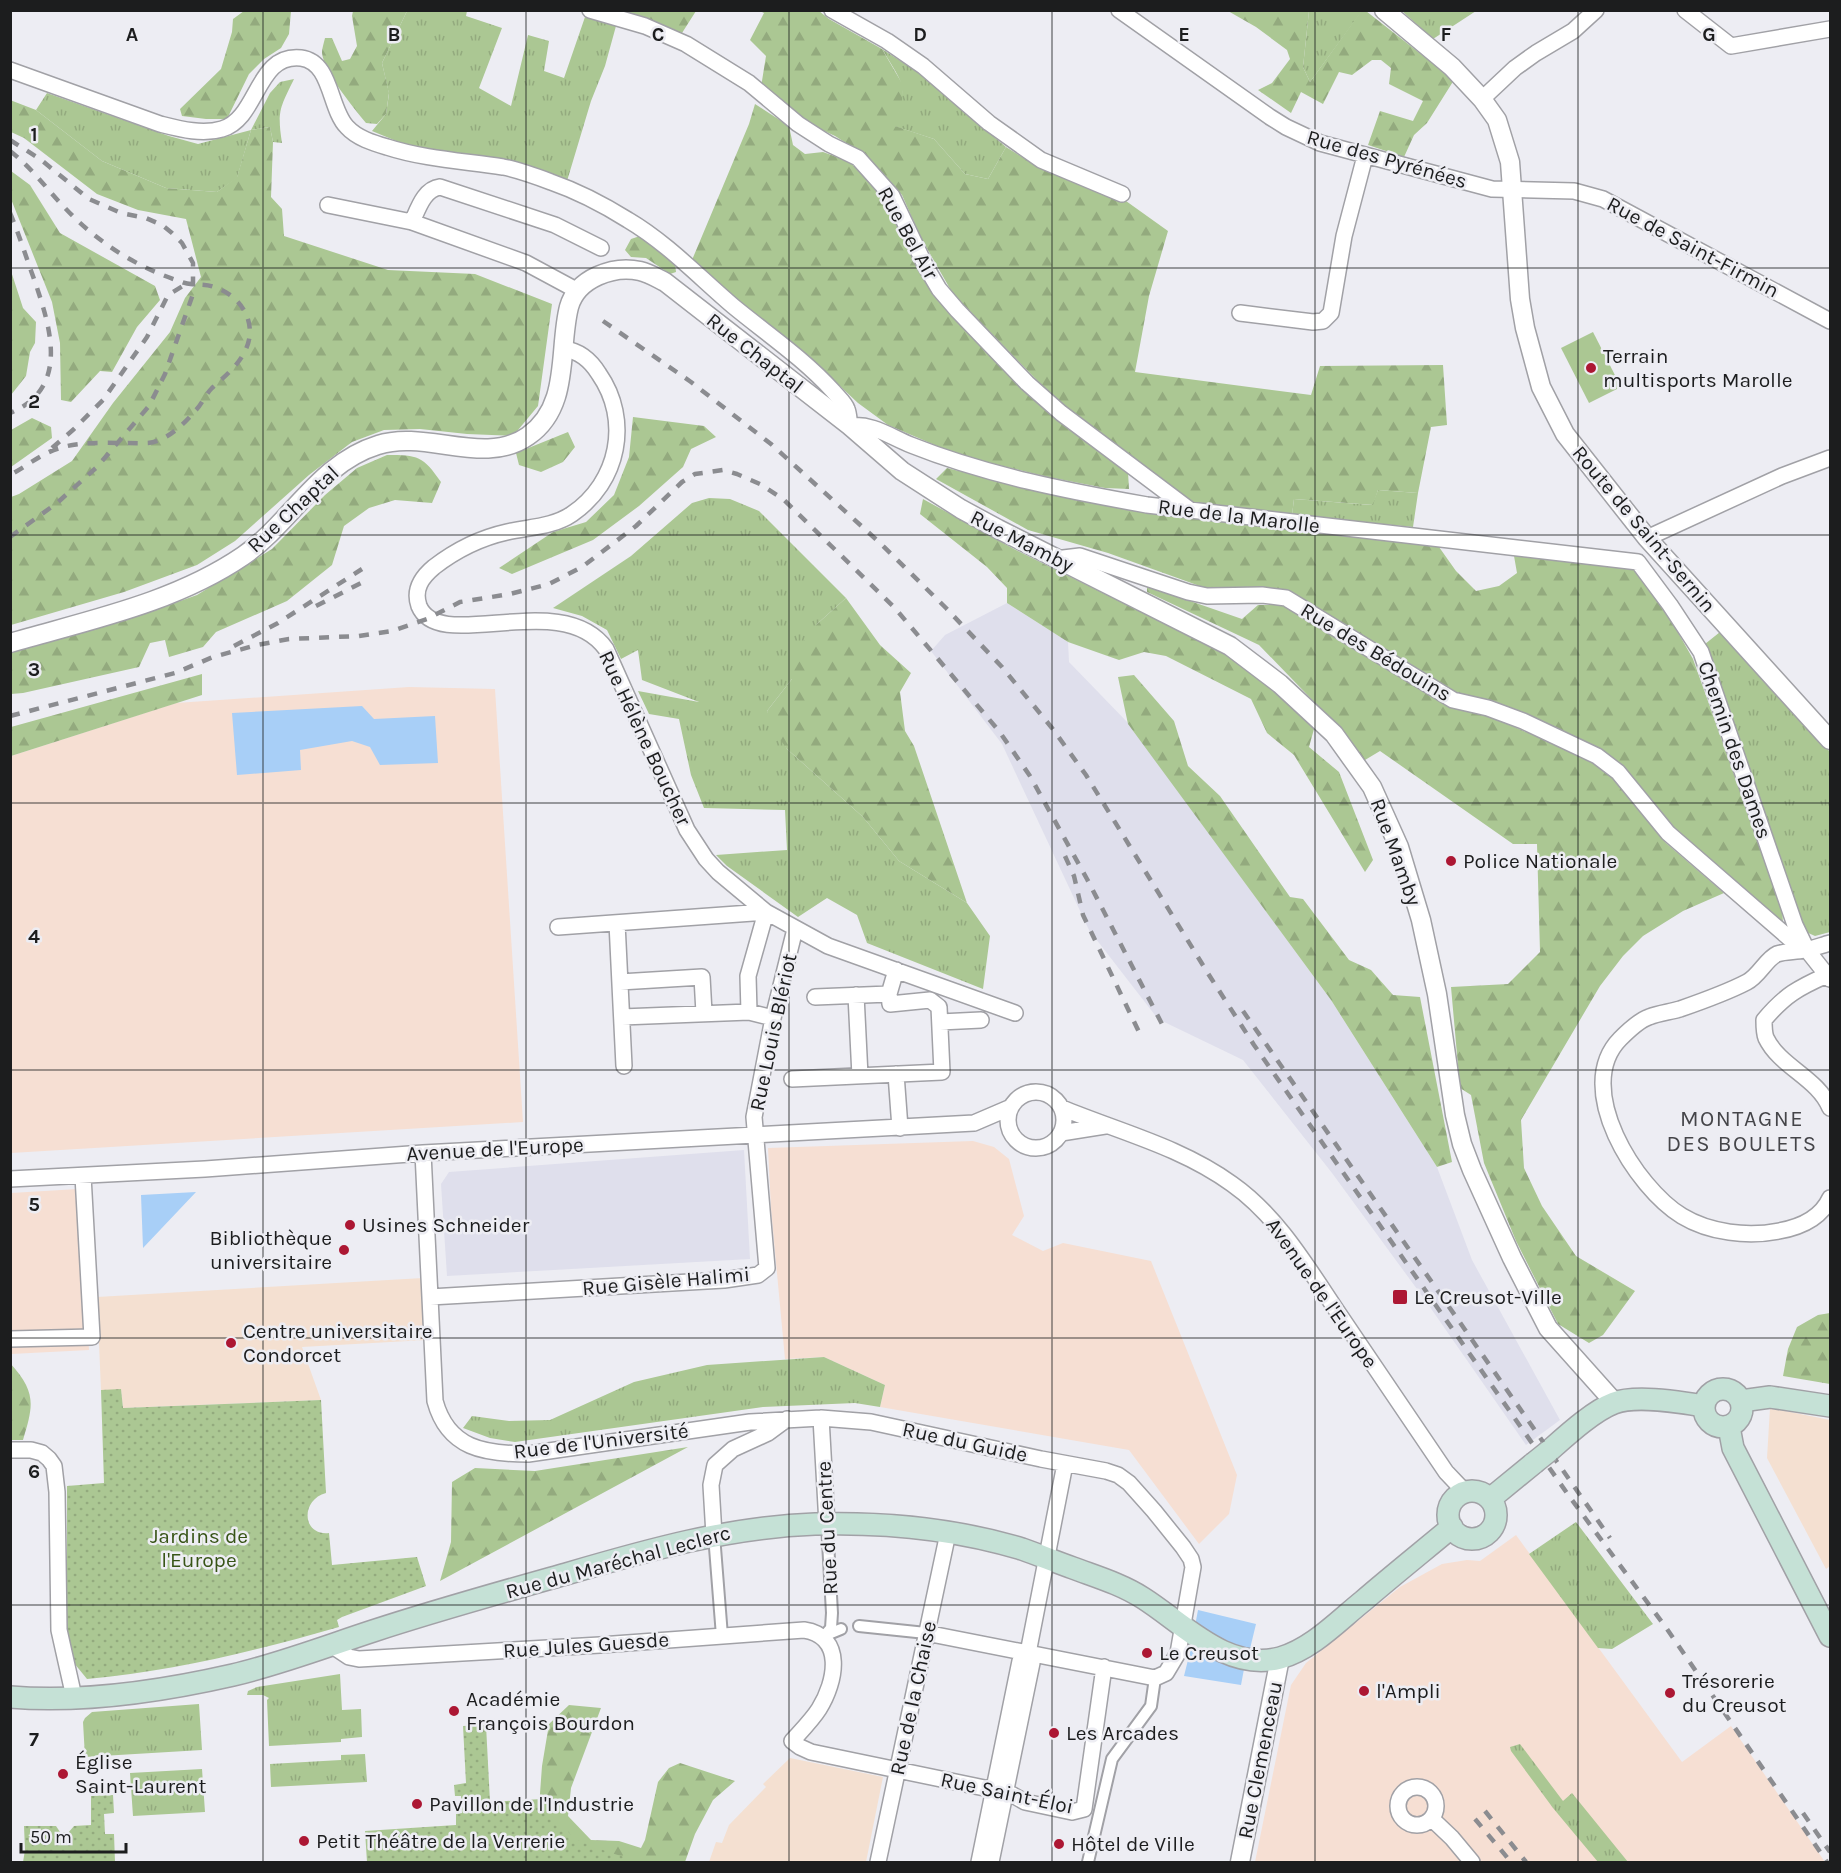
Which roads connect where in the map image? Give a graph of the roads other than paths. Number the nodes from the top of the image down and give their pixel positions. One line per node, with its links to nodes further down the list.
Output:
1 (590, 10): 22 (street, Rue Bel Air)
2 (832, 10): 12 (street)
3 (1119, 10): 10 (street, Rue des Pyrénées)
4 (1384, 10): 9 (street, Route de Saint-Sernin)
5 (1596, 10): 9 (street)
6 (1685, 10): 7 (street)
7 (1830, 29)
8 (10, 70): 20 (street)
9 (1482, 99): 11 (street, Route de Saint-Sernin)
10 (1365, 156): 11 (street, Rue des Pyrénées); 17 (street)
11 (1514, 191): 18 (street, Rue de Saint-Firmin); 23 (street, Route de Saint-Sernin)
12 (1122, 194)
13 (328, 205): 14 (street)
14 (412, 222): 15 (street); 16 (street)
15 (601, 248)
16 (578, 291): 19 (street, Rue Chaptal); 20 (street, Rue Chaptal)
17 (1240, 313)
18 (1830, 321)
19 (564, 349): 26 (street, Rue Chaptal); 28 (street, Rue Hélène Boucher)
20 (850, 426): 22 (street, Rue de la Marolle); 24 (street, Rue Mamby)
21 (1830, 459): 23 (street)
22 (1190, 510): 25 (street, Rue de la Marolle)
23 (1647, 538): 27 (street, Route de Saint-Sernin)
24 (1056, 559): 33 (street, Rue des Bédouins); 67 (street, Rue Mamby)
25 (1638, 562): 33 (street, Chemin des Dames)
26 (10, 643)
27 (1830, 740)
28 (766, 912): 29 (street); 31 (street, Rue Hélène Boucher); 41 (street)
29 (617, 923): 30 (street); 36 (street)
30 (558, 927)
31 (795, 929): 34 (street, Rue Hélène Boucher); 44 (street, Rue Louis Blériot)
32 (1830, 943): 33 (street)
33 (1807, 950): 35 (street); 63 (street)
34 (896, 970): 37 (street); 42 (street, Rue Hélène Boucher)
35 (1829, 977): 53 (street)
36 (620, 982): 40 (street); 43 (street)
37 (889, 993): 38 (street); 46 (street)
38 (856, 995): 39 (street); 49 (street)
39 (815, 997)
40 (704, 1012): 41 (street); 43 (street)
41 (749, 1012): 44 (street)
42 (1016, 1013)
43 (622, 1017): 47 (street)
44 (773, 1018): 59 (street, Rue Louis Blériot)
45 (981, 1020): 46 (street)
46 (940, 1022): 48 (street)
47 (624, 1066)
48 (896, 1074): 49 (street); 56 (street)
49 (860, 1076): 50 (street)
50 (792, 1079)
51 (1009, 1108): 52 (street); 54 (street, Avenue de l'Europe); 58 (street)
52 (1062, 1108): 55 (street, Avenue de l'Europe); 57 (street)
53 (1830, 1108)
54 (979, 1122): 56 (street, Avenue de l'Europe); 58 (street, Avenue de l'Europe)
55 (1106, 1126): 57 (street, Avenue de l'Europe); 75 (street, Avenue de l'Europe)
56 (900, 1128): 59 (street, Avenue de l'Europe)
57 (1061, 1133): 58 (street)
58 (1011, 1134)
59 (757, 1135): 60 (street, Avenue de l'Europe); 64 (street, Rue Gisèle Halimi)
60 (423, 1153): 61 (street, Avenue de l'Europe); 64 (street, Rue de l'Université)
61 (83, 1176): 62 (street, Avenue de l'Europe); 65 (street)
62 (10, 1179)
63 (1830, 1198)
64 (430, 1297): 71 (street, Rue de l'Université)
65 (10, 1339)
66 (1741, 1401): 68 (main road); 69 (main road); 72 (main road)
67 (1615, 1403): 68 (main road); 76 (main road, bridge)
68 (1703, 1406): 72 (main road)
69 (1830, 1406)
70 (821, 1418): 71 (street, Rue du Guide); 74 (street, Rue du Guide); 77 (street, Rue du Centre)
71 (788, 1419): 80 (street)
72 (1729, 1427): 88 (main road)
73 (10, 1450): 94 (street)
74 (1065, 1464): 81 (street); 83 (street, Rue du Guide)
75 (1465, 1492): 76 (main road); 78 (main road)
76 (1495, 1495): 78 (main road)
77 (827, 1524): 79 (main road, Rue du Maréchal Leclerc); 80 (main road, Rue du Maréchal Leclerc); 87 (street, Rue du Centre)
78 (1452, 1527): 91 (main road)
79 (948, 1533): 81 (main road, Rue du Maréchal Leclerc); 85 (street, Rue de la Chaise)
80 (714, 1535): 86 (street); 89 (main road, Rue du Maréchal Leclerc)
81 (1046, 1558): 83 (main road, Rue du Maréchal Leclerc); 90 (street)
82 (859, 1626): 85 (street)
83 (1184, 1628): 91 (main road, Rue du Maréchal Leclerc); 93 (street)
84 (841, 1629): 87 (street)
85 (927, 1633): 90 (street); 96 (street, Rue de la Chaise)
86 (722, 1636): 87 (street, Rue Jules Guesde); 89 (street, Rue Jules Guesde)
87 (824, 1636): 96 (street, Rue Saint-Éloi)
88 (1830, 1636)
89 (331, 1645): 94 (main road, Rue du Maréchal Leclerc)
90 (1028, 1653): 92 (street); 97 (street)
91 (1280, 1658): 105 (street, Rue Clemenceau)
92 (1104, 1667): 93 (street); 98 (street, Rue Saint-Éloi)
93 (1155, 1678): 99 (street)
94 (74, 1697): 95 (main road, Rue du Maréchal Leclerc)
95 (11, 1703)
96 (897, 1770): 97 (street, Rue Saint-Éloi); 101 (street, Rue de la Chaise)
97 (999, 1791): 98 (street, Rue Saint-Éloi); 102 (street); 103 (street)
98 (1084, 1809): 99 (street)
99 (1101, 1812): 104 (street)
100 (1432, 1819): 106 (street)
101 (878, 1863)
102 (979, 1863)
103 (991, 1863)
104 (1088, 1863)
105 (1240, 1863)
106 (1472, 1863)

